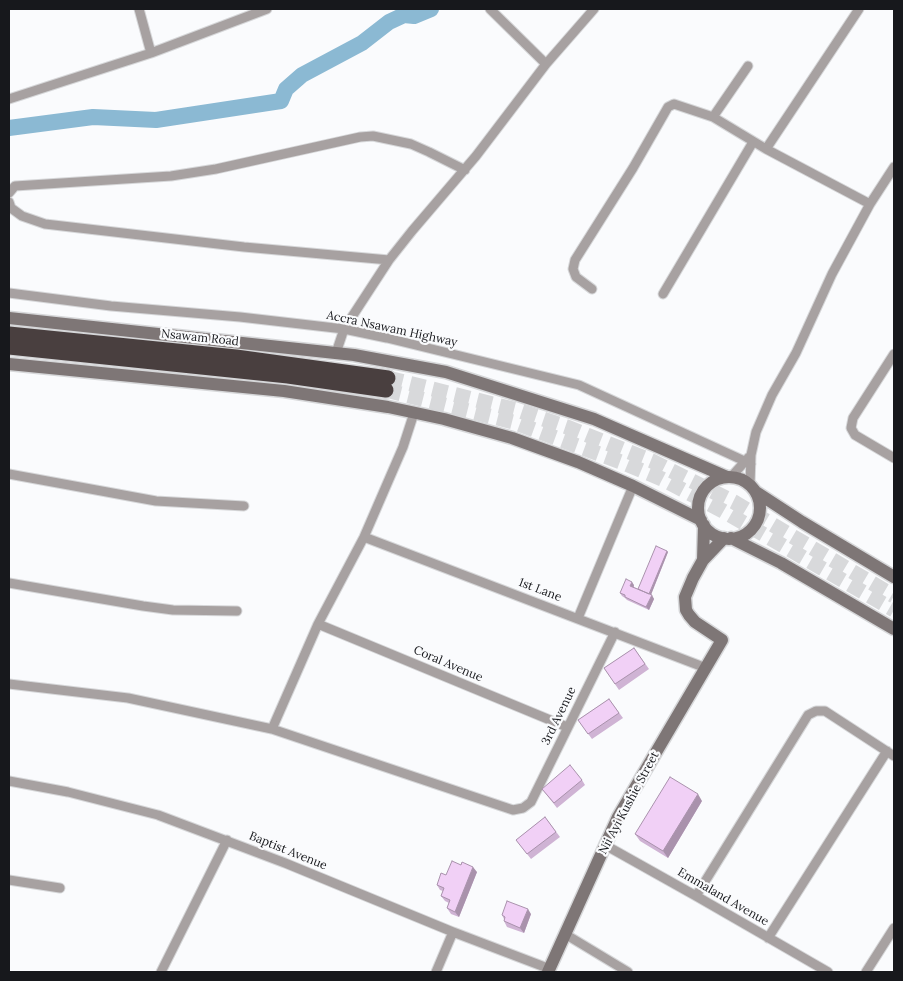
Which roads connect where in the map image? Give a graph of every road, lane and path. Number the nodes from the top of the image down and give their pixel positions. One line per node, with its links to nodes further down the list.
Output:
1 (139, 9): 6 (street)
2 (267, 9): 6 (street)
3 (490, 9): 7 (street)
4 (594, 9): 7 (street)
5 (859, 9): 12 (street)
6 (151, 53): 9 (street)
7 (546, 64): 14 (street)
8 (748, 66): 10 (street)
9 (9, 99)
10 (713, 117): 11 (street); 19 (street)
11 (754, 142): 12 (street); 21 (street)
12 (766, 150): 17 (street)
13 (894, 167): 17 (street)
14 (464, 170): 15 (street); 18 (street)
15 (9, 193)
16 (9, 202): 18 (street)
17 (870, 204): 31 (street)
18 (389, 260): 23 (street)
19 (592, 289)
20 (9, 293): 23 (street, Accra Nsawam Highway)
21 (663, 294)
22 (9, 318): 26 (main road)
23 (344, 329): 26 (street); 31 (street, Accra Nsawam Highway)
24 (9, 334): 25 (highway, Nsawam Road)
25 (9, 347)
26 (336, 353): 33 (main road)
27 (894, 354): 30 (street)
28 (9, 364): 29 (main road)
29 (414, 413): 34 (main road); 38 (street)
30 (894, 458)
31 (749, 460): 33 (street); 35 (street)
32 (9, 474): 36 (street)
33 (729, 477): 35 (main road); 37 (main road)
34 (633, 486): 37 (main road); 44 (street)
35 (753, 488): 39 (main road); 41 (main road)
36 (244, 506)
37 (702, 522): 39 (main road); 40 (main road)
38 (364, 537): 44 (street, 1st Lane); 45 (street)
39 (728, 538): 40 (main road); 46 (main road)
40 (703, 560): 48 (main road, Nii Ayi Kushie Street)
41 (894, 577)
42 (9, 583): 43 (street)
43 (237, 611)
44 (578, 618): 47 (street, 1st Lane)
45 (318, 624): 50 (street, Coral Avenue); 51 (street)
46 (894, 629)
47 (615, 632): 48 (street, 1st Lane); 50 (street, 3rd Avenue)
48 (706, 668): 55 (main road, Nii Ayi Kushie Street)
49 (9, 684): 51 (street)
50 (567, 727): 51 (street, 3rd Avenue)
51 (272, 728)
52 (891, 754): 58 (street); 62 (street)
53 (9, 781): 54 (street, Baptist Avenue)
54 (227, 840): 60 (street, Baptist Avenue); 64 (street)
55 (605, 845): 58 (street, Emmaland Avenue); 61 (main road, Nii Ayi Kushie Street)
56 (9, 880): 57 (street)
57 (60, 888)
58 (696, 896): 62 (street, Emmaland Avenue)
59 (894, 928): 68 (street)
60 (453, 932): 63 (street, Baptist Avenue); 65 (street)
61 (565, 934): 63 (main road, Nii Ayi Kushie Street); 66 (street)
62 (768, 938): 67 (street, Emmaland Avenue)
63 (549, 970)
64 (161, 972)
65 (436, 972)
66 (628, 972)
67 (828, 972)
68 (866, 972)

